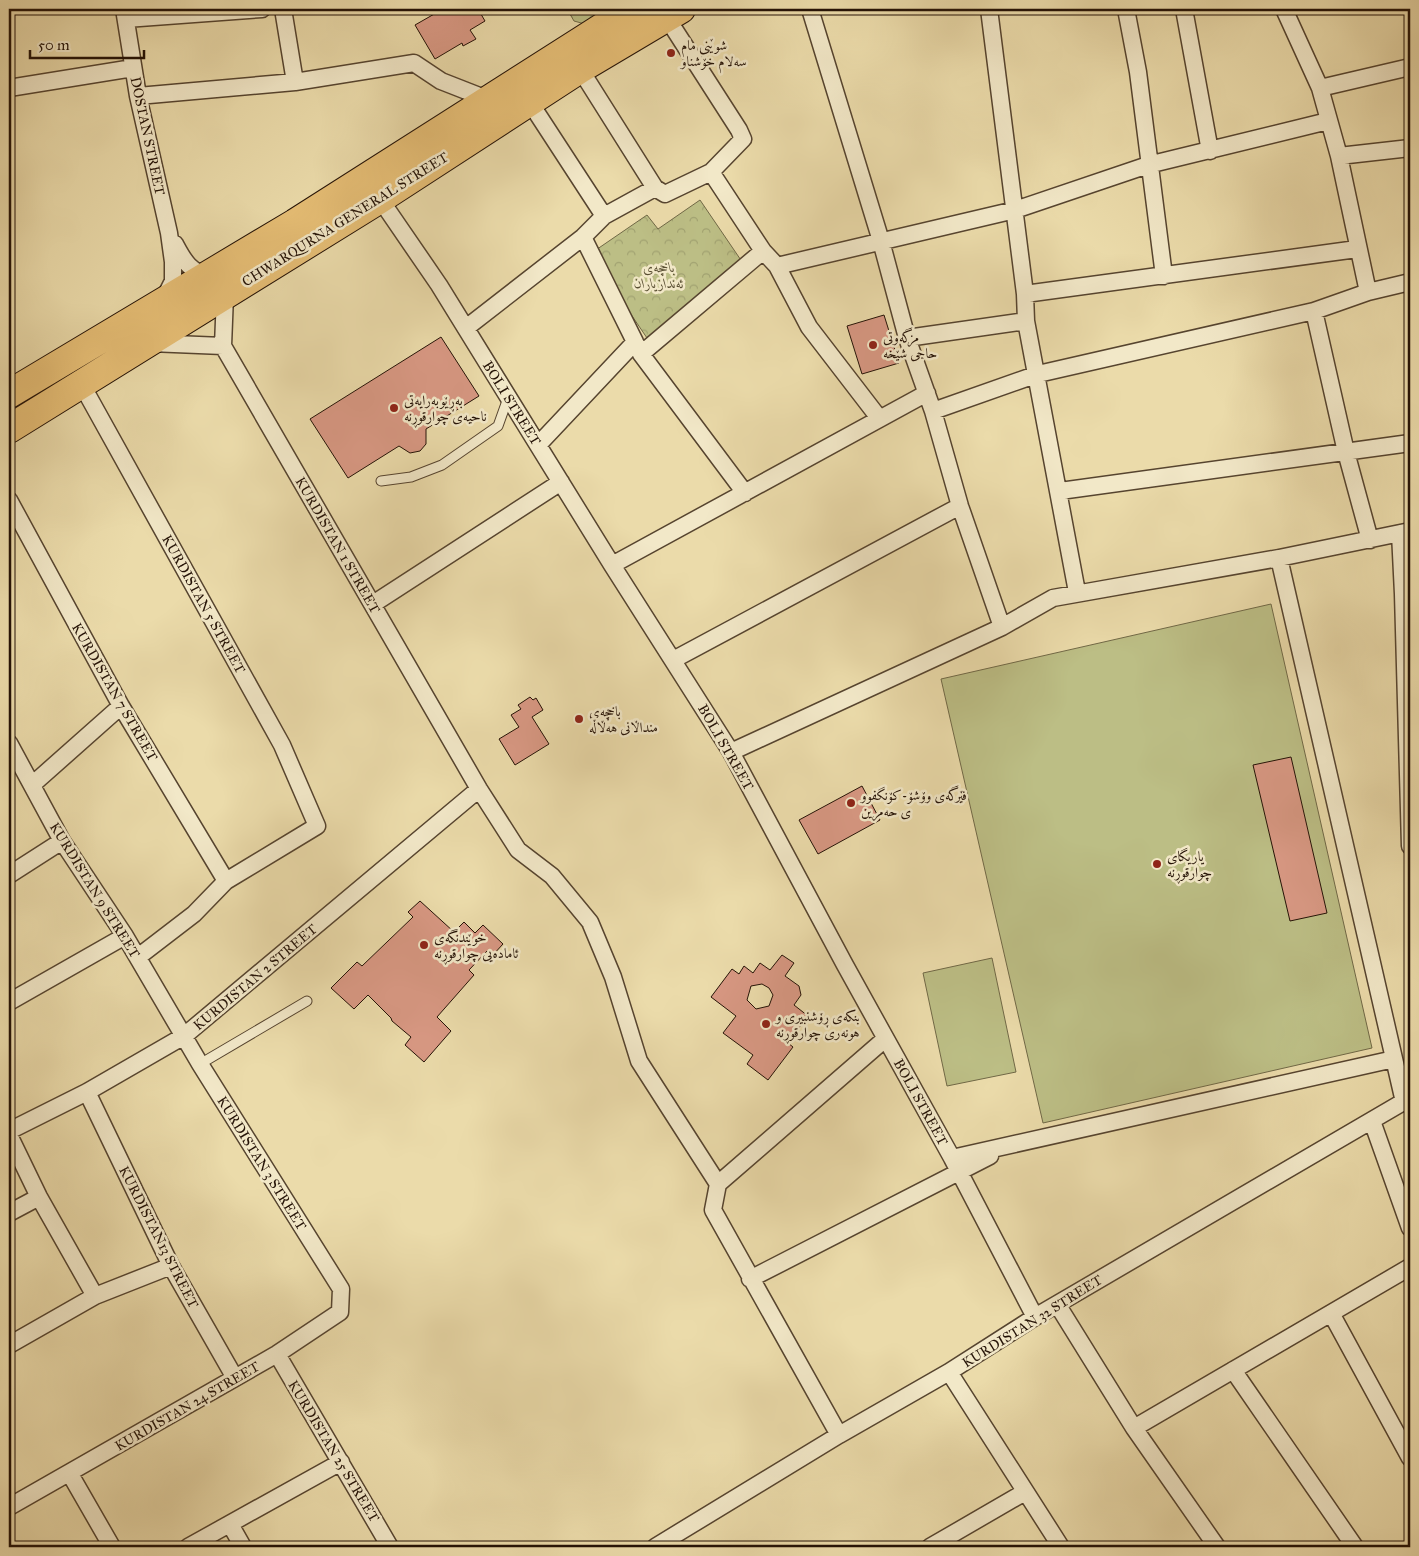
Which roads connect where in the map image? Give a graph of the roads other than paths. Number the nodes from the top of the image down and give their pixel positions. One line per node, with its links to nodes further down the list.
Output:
1 (262, 9): 10 (street)
2 (283, 9): 14 (street)
3 (631, 9): 18 (highway, CHWARQURNA GENERAL STREET)
4 (810, 9): 32 (street)
5 (989, 9): 28 (street)
6 (1126, 9): 24 (street)
7 (1184, 9): 22 (street)
8 (1284, 9): 16 (street)
9 (674, 13): 13 (highway, CHWARQURNA GENERAL STREET); 25 (street)
10 (125, 14): 12 (street, DOSTAN STREET)
11 (1410, 67): 16 (street)
12 (133, 68): 15 (street); 17 (street, DOSTAN STREET)
13 (580, 69): 19 (highway, CHWARQURNA GENERAL STREET); 27 (street)
14 (295, 82): 17 (street); 18 (street)
15 (9, 88)
16 (1320, 88): 20 (street)
17 (138, 96): 30 (street, DOSTAN STREET)
18 (487, 99): 26 (highway, CHWARQURNA GENERAL STREET)
19 (528, 101): 26 (highway, CHWARQURNA GENERAL STREET); 29 (street)
20 (1328, 120): 22 (street); 23 (street)
21 (1410, 148): 23 (street)
22 (1210, 151): 24 (street)
23 (1339, 156): 33 (street)
24 (1148, 165): 28 (street); 36 (street)
25 (711, 172): 27 (street); 34 (street)
26 (382, 187): 38 (highway, CHWARQURNA GENERAL STREET); 44 (street, BOLI STREET)
27 (655, 188): 29 (street)
28 (1015, 210): 32 (street); 40 (street)
29 (604, 216): 31 (street)
30 (169, 233): 38 (street, DOSTAN STREET); 41 (street, DOSTAN STREET)
31 (583, 237): 44 (street); 48 (street)
32 (881, 241): 35 (street); 45 (street)
33 (1357, 249): 36 (street); 39 (street)
34 (762, 251): 35 (street); 48 (street)
35 (778, 266): 55 (street)
36 (1164, 276): 40 (street)
37 (1410, 282): 39 (street)
38 (218, 285): 41 (highway, CHWARQURNA GENERAL STREET); 46 (highway, CHWARQURNA GENERAL STREET); 47 (street)
39 (1368, 292): 42 (street)
40 (1026, 294): 43 (street)
41 (160, 306): 52 (highway, CHWARQURNA GENERAL STREET)
42 (1314, 311): 49 (street); 59 (street)
43 (1026, 321): 45 (street); 49 (street)
44 (466, 328): 53 (street, BOLI STREET)
45 (907, 338): 51 (street)
46 (148, 343): 47 (street); 50 (highway, CHWARQURNA GENERAL STREET)
47 (223, 346): 72 (street, KURDISTAN 1 STREET)
48 (638, 348): 58 (street); 63 (street)
49 (1038, 374): 54 (street); 62 (street)
50 (82, 385): 56 (highway, CHWARQURNA GENERAL STREET); 83 (street, KURDISTAN 5 STREET)
51 (927, 393): 54 (street); 55 (street)
52 (9, 394)
53 (508, 397): 58 (street, BOLI STREET); 60 (lane)
54 (933, 411): 65 (street)
55 (879, 418): 63 (street)
56 (9, 429)
57 (1410, 443): 59 (street)
58 (538, 445): 61 (street, BOLI STREET)
59 (1346, 452): 62 (street); 67 (street)
60 (381, 481)
61 (560, 482): 69 (street, BOLI STREET); 72 (street)
62 (1060, 491): 70 (street)
63 (745, 493): 69 (street)
64 (9, 500): 75 (street, KURDISTAN 7 STREET)
65 (960, 506): 73 (street); 74 (street)
66 (1405, 532): 67 (street); 71 (street)
67 (1370, 540): 68 (street)
68 (1279, 558): 70 (street); 90 (street)
69 (612, 565): 74 (street, BOLI STREET)
70 (1077, 592): 73 (street)
71 (1407, 594): 81 (street)
72 (373, 604): 79 (street, KURDISTAN 1 STREET)
73 (1002, 627): 77 (street)
74 (673, 660): 77 (street, BOLI STREET)
75 (121, 706): 78 (street); 83 (street, KURDISTAN 7 STREET)
76 (9, 743): 78 (street, KURDISTAN 9 STREET)
77 (731, 752): 89 (street, BOLI STREET)
78 (32, 785): 80 (street, KURDISTAN 9 STREET)
79 (479, 789): 88 (street, KURDISTAN 2 STREET); 97 (street, KURDISTAN 1 STREET)
80 (62, 841): 82 (street); 84 (street, KURDISTAN 9 STREET)
81 (1410, 846)
82 (9, 875)
83 (226, 881): 85 (street)
84 (125, 936): 85 (street, KURDISTAN 9 STREET); 87 (street)
85 (138, 957): 88 (street, KURDISTAN 9 STREET)
86 (307, 1001): 91 (lane)
87 (9, 1002)
88 (184, 1036): 91 (street, KURDISTAN 3 STREET); 92 (street, KURDISTAN 2 STREET)
89 (885, 1039): 96 (street, BOLI STREET); 97 (street)
90 (1394, 1059): 93 (street); 96 (street)
91 (200, 1064): 104 (street, KURDISTAN 3 STREET)
92 (87, 1092): 95 (street, KURDISTAN 2 STREET); 101 (street, KURDISTAN13 STREET)
93 (1407, 1100): 94 (street, KURDISTAN 32 STREET)
94 (1372, 1121): 100 (street); 106 (street, KURDISTAN 32 STREET)
95 (9, 1133): 98 (street)
96 (955, 1164): 103 (street); 108 (street, BOLI STREET)
97 (718, 1184): 103 (street)
98 (39, 1197): 99 (street); 105 (street)
99 (9, 1213)
100 (1410, 1228)
101 (171, 1266): 105 (street); 113 (street, KURDISTAN13 STREET)
102 (1410, 1267): 107 (street)
103 (750, 1279): 115 (street)
104 (340, 1289): 110 (street, KURDISTAN 24 STREET)
105 (95, 1296): 109 (street)
106 (1057, 1304): 108 (street, KURDISTAN 32 STREET); 114 (street)
107 (1331, 1313): 111 (street); 116 (street)
108 (1035, 1317): 112 (street, KURDISTAN 32 STREET)
109 (9, 1345)
110 (277, 1354): 113 (street, KURDISTAN 24 STREET); 117 (street, KURDISTAN 25 STREET)
111 (1233, 1370): 114 (street); 130 (street)
112 (949, 1372): 115 (street, KURDISTAN 32 STREET); 119 (street)
113 (235, 1378): 118 (street, KURDISTAN 24 STREET)
114 (1134, 1428): 129 (street)
115 (839, 1435): 126 (street, KURDISTAN 32 STREET)
116 (1410, 1458)
117 (341, 1462): 121 (street); 125 (street, KURDISTAN 25 STREET)
118 (70, 1474): 120 (street, KURDISTAN 24 STREET); 122 (street)
119 (1025, 1492): 127 (street); 128 (street)
120 (9, 1507)
121 (230, 1524): 123 (street); 124 (street)
122 (112, 1547)
123 (188, 1547)
124 (243, 1547)
125 (390, 1547)
126 (655, 1547)
127 (930, 1547)
128 (1061, 1547)
129 (1217, 1547)
130 (1355, 1547)

